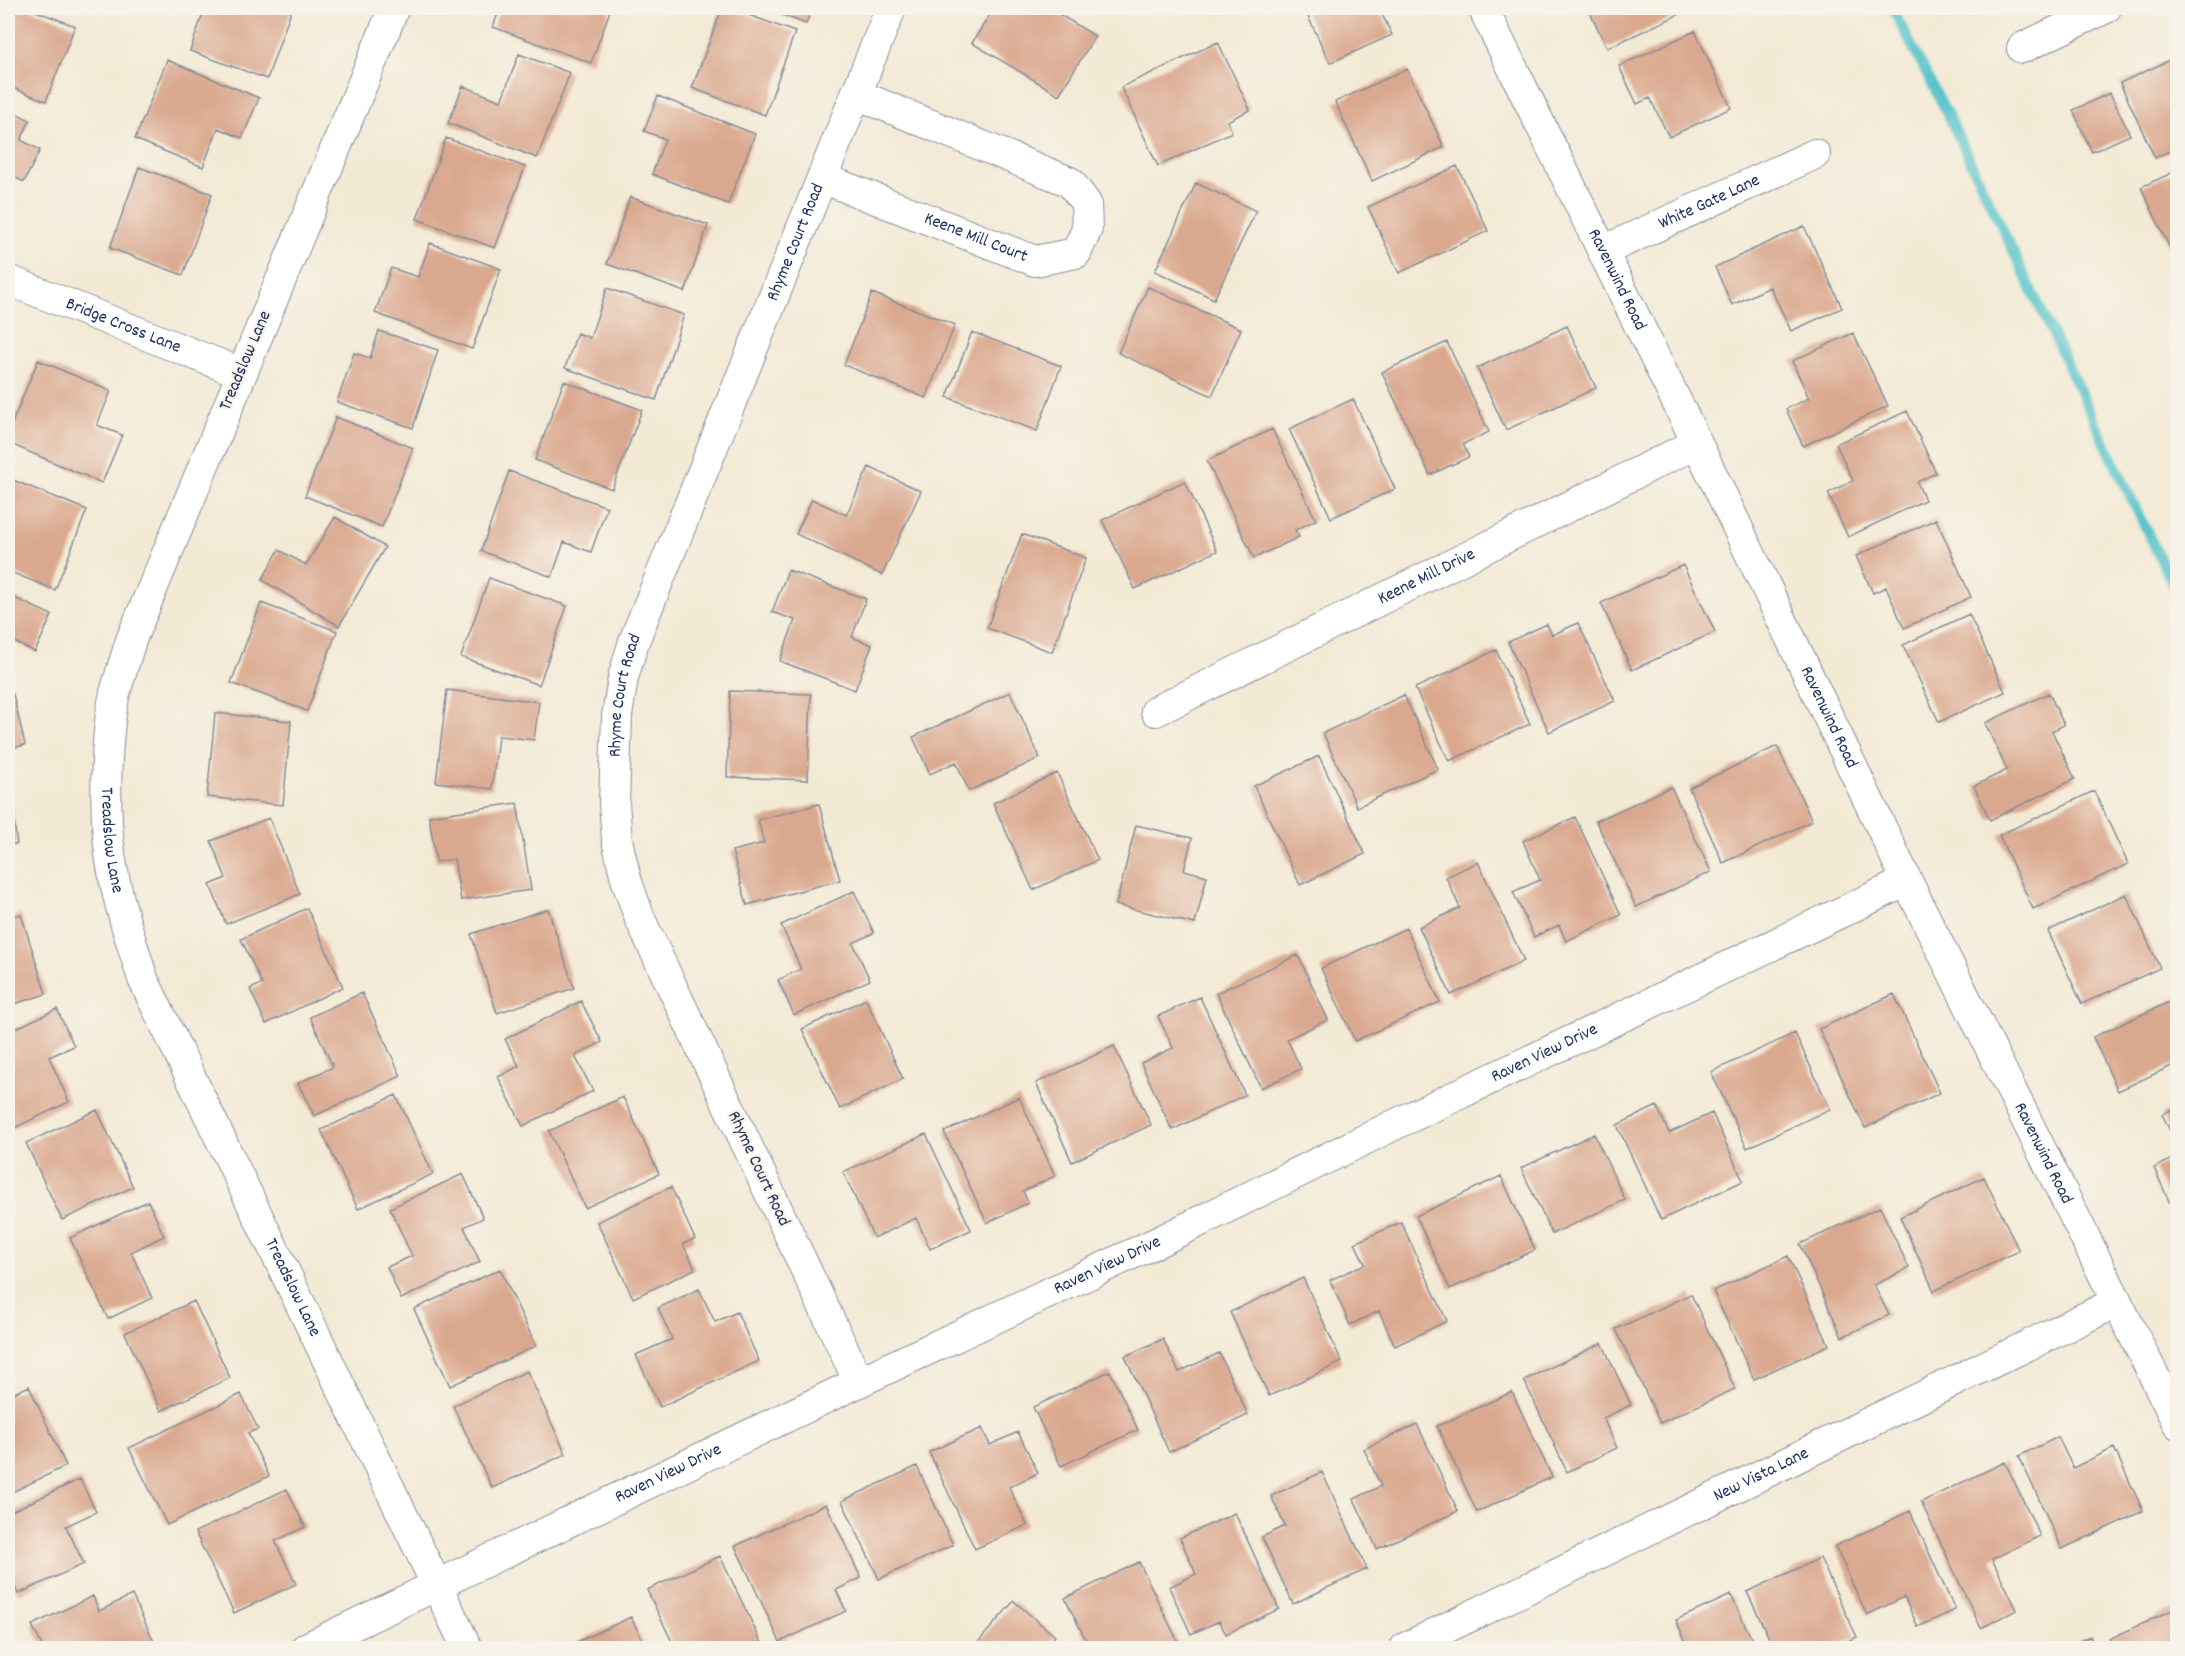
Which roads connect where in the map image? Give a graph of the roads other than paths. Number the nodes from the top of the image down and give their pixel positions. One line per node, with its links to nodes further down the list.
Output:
1 (394, 8): 11 (street, Treadslow Lane)
2 (891, 8): 6 (street, Rhyme Court Road)
3 (1483, 8): 9 (street, Ravenwind Road)
4 (2106, 8): 5 (street)
5 (2022, 48)
6 (856, 94): 8 (street, Rhyme Court Road); 8 (street, Keene Mill Court)
7 (1815, 154): 9 (street, White Gate Lane)
8 (822, 178): 16 (street, Rhyme Court Road)
9 (1603, 251): 12 (street, Ravenwind Road)
10 (8, 280): 11 (street, Bridge Cross Lane)
11 (241, 373): 18 (street, Treadslow Lane)
12 (1697, 443): 13 (street, Keene Mill Drive); 14 (street, Ravenwind Road)
13 (1156, 711)
14 (1907, 881): 15 (street, Ravenwind Road); 16 (street, Raven View Drive)
15 (2117, 1302): 17 (street, Ravenwind Road); 21 (street, New Vista Lane)
16 (859, 1382): 18 (street, Raven View Drive)
17 (2178, 1424)
18 (436, 1585): 19 (street, Raven View Drive); 20 (street, Treadslow Lane)
19 (306, 1648)
20 (467, 1648)
21 (1405, 1648)

